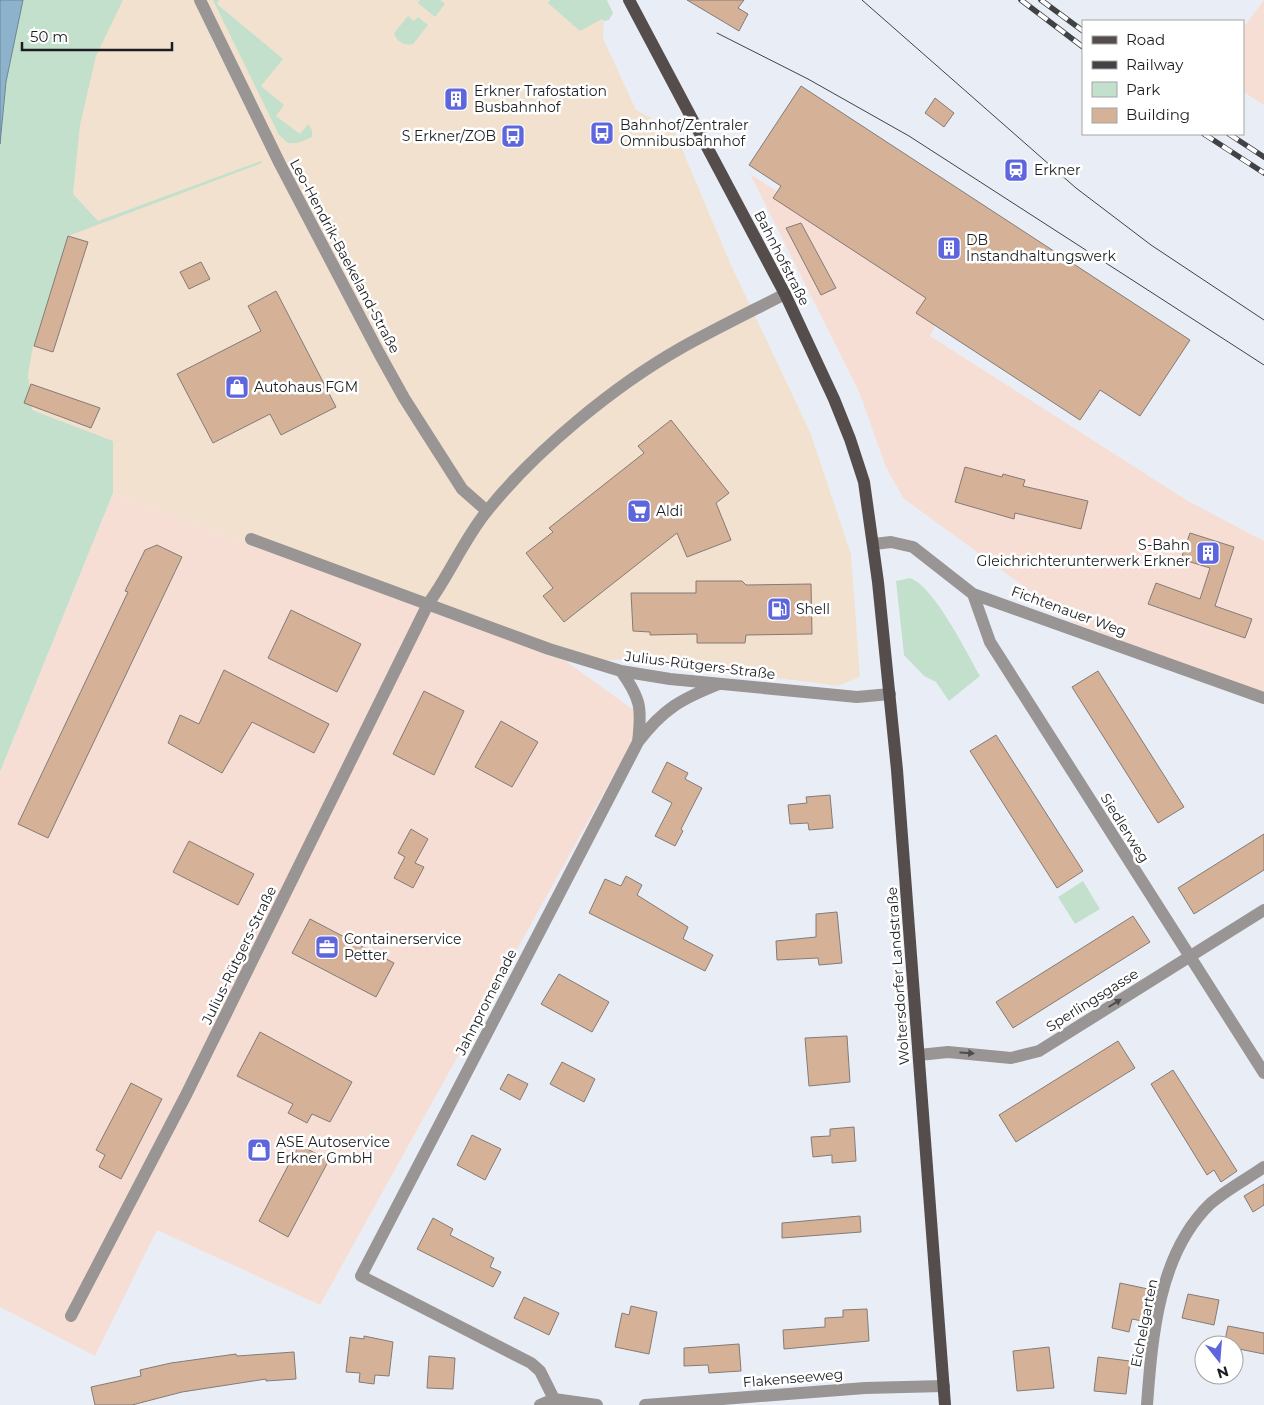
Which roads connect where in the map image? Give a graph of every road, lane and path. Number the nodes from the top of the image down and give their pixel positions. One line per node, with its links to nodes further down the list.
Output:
1 (200, 0): 4 (street, Leo-Hendrik-Baekeland-Straße)
2 (629, 0): 3 (main road, Bahnhofstraße)
3 (785, 294): 4 (street, Julius-Rütgers-Straße); 6 (main road, Bahnhofstraße)
4 (487, 510): 8 (street, Julius-Rütgers-Straße)
5 (251, 539): 8 (street, Julius-Rütgers-Straße)
6 (874, 544): 7 (street, Fichtenauer Weg); 11 (main road, Woltersdorfer Landstraße)
7 (973, 594): 12 (street, Fichtenauer Weg); 15 (street, Siedlerweg)
8 (428, 604): 9 (street, Julius-Rütgers-Straße); 19 (street, Julius-Rütgers-Straße)
9 (621, 671): 10 (street, Julius-Rütgers-Straße); 13 (street, Jahnpromenade)
10 (719, 684): 11 (street, Julius-Rütgers-Straße); 13 (street, Jahnpromenade)
11 (890, 694): 16 (main road, Woltersdorfer Landstraße)
12 (1264, 698)
13 (638, 742): 21 (street, Jahnpromenade)
14 (1264, 910): 15 (street, Sperlingsgasse)
15 (1188, 956): 16 (street, Sperlingsgasse, one-way to 15); 17 (street, Siedlerweg)
16 (919, 1055): 20 (main road, Woltersdorfer Landstraße)
17 (1264, 1073)
18 (1264, 1167): 26 (street, Eichelgarten)
19 (70, 1316)
20 (944, 1386): 24 (street, Flakenseeweg); 25 (main road, Woltersdorfer Landstraße)
21 (554, 1398): 22 (street); 23 (street)
22 (540, 1405)
23 (597, 1405)
24 (645, 1405)
25 (945, 1405)
26 (1147, 1405)

